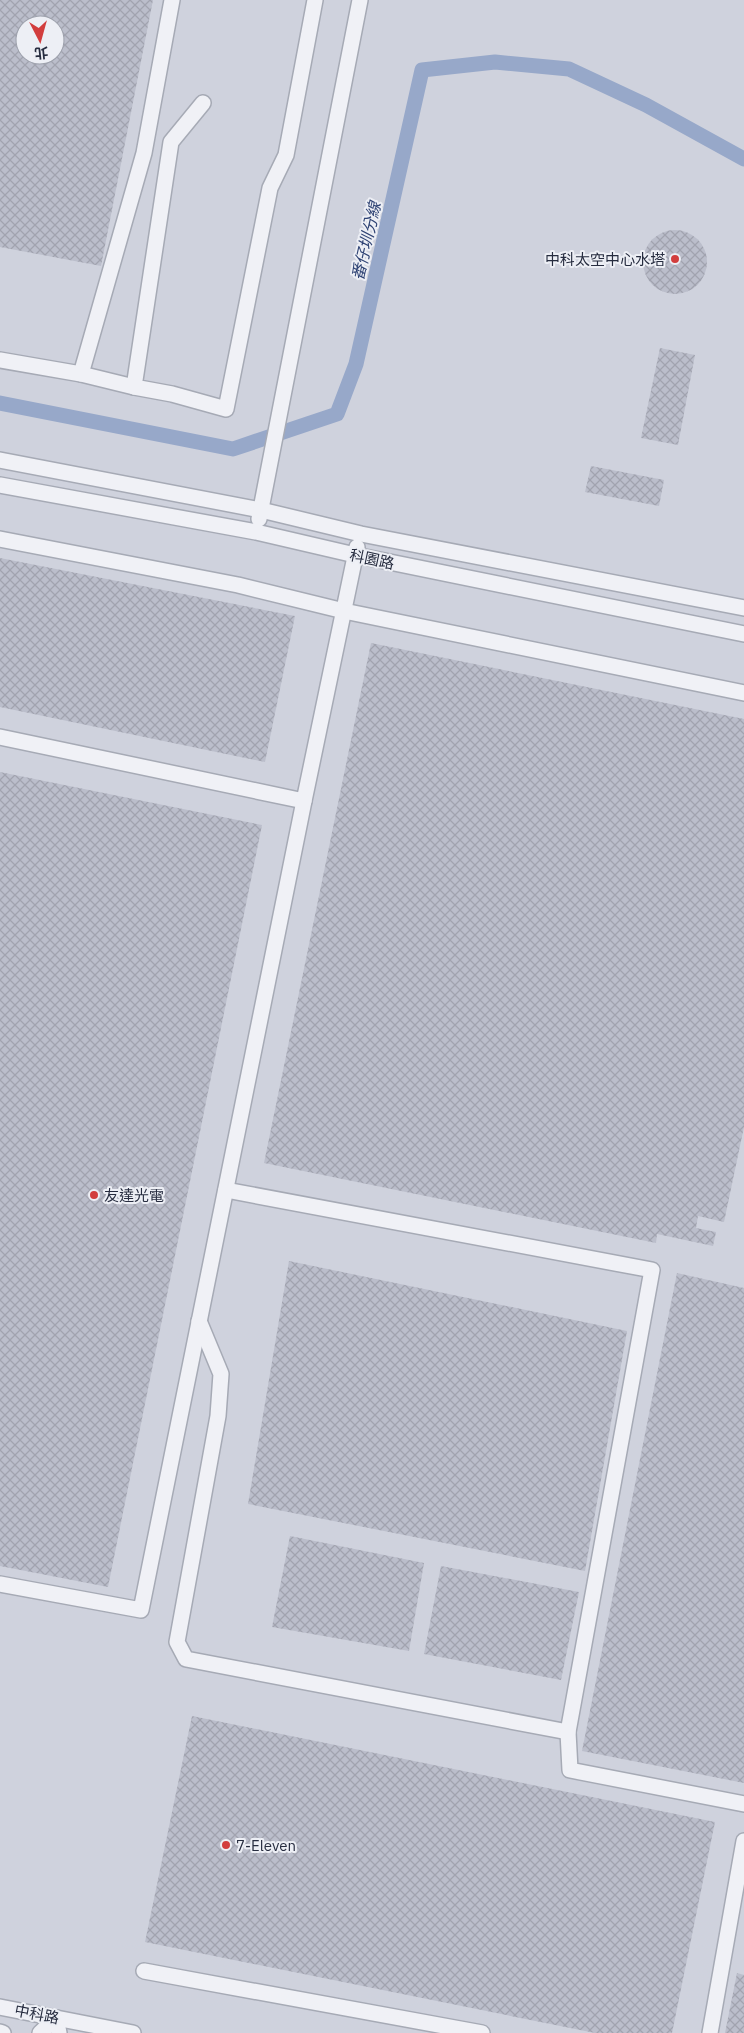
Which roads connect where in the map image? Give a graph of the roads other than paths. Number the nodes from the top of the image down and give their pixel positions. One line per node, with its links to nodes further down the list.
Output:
1 (172, 0): 6 (street)
2 (315, 0): 7 (street)
3 (360, 0): 10 (street)
4 (203, 103): 7 (street)
5 (0, 360): 6 (street)
6 (81, 374): 7 (street)
7 (134, 387)
8 (0, 460): 10 (street, 科園路)
9 (0, 485): 11 (street, 科園路)
10 (261, 510): 11 (street); 12 (street, 科園路)
11 (256, 532): 14 (street, 科園路)
12 (362, 534): 14 (street); 15 (street, 科園路)
13 (0, 539): 16 (street)
14 (355, 556): 16 (street); 17 (street, 科園路)
15 (744, 608)
16 (344, 611): 18 (street); 20 (street)
17 (744, 634)
18 (744, 693)
19 (0, 737): 20 (street)
20 (304, 801): 21 (street)
21 (226, 1190): 22 (street); 24 (street)
22 (199, 1321): 23 (street); 24 (street)
23 (0, 1584)
24 (568, 1732): 25 (street)
25 (744, 1804)
26 (744, 1841): 34 (street)
27 (144, 1971): 33 (street)
28 (0, 2006): 29 (street, 中科路)
29 (56, 2018): 30 (street); 31 (street); 32 (street, 中科路)
30 (40, 2033)
31 (60, 2033)
32 (132, 2033)
33 (482, 2033)
34 (710, 2033)

